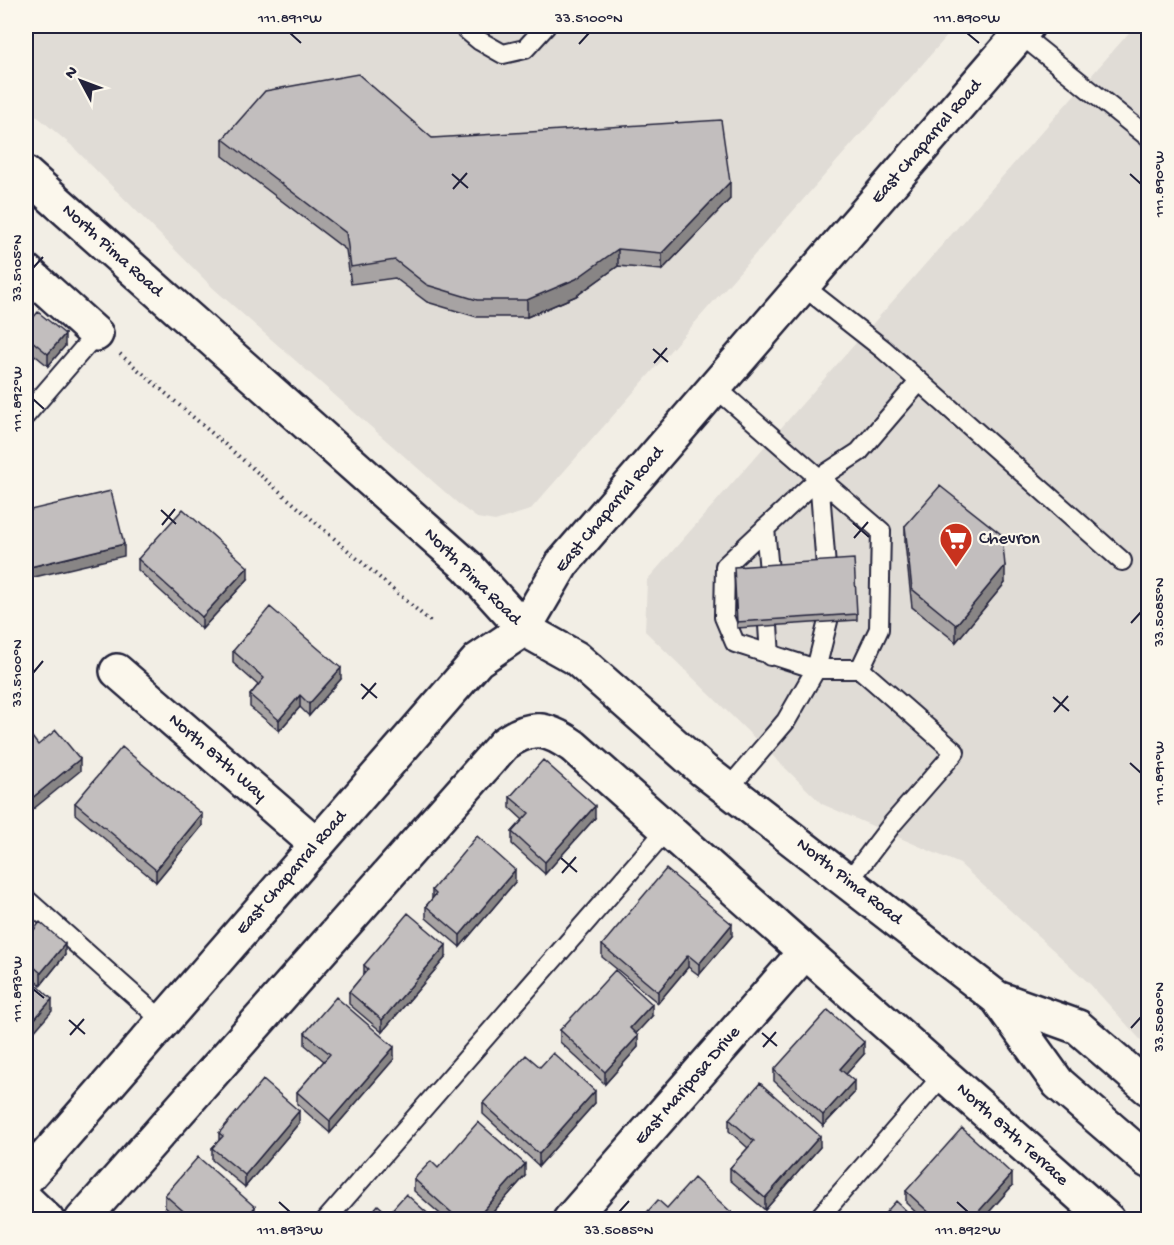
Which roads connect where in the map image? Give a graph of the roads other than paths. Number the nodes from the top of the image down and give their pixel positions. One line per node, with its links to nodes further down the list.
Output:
1 (462, 26): 2 (lane)
2 (546, 26)
3 (1016, 28): 4 (lane); 7 (main road, East Chaparral Road)
4 (1149, 137)
5 (26, 174): 19 (main road, North Pima Road)
6 (26, 271): 8 (main road)
7 (803, 286): 9 (lane); 10 (main road, East Chaparral Road)
8 (96, 334): 11 (lane)
9 (919, 382): 12 (lane); 14 (lane)
10 (716, 387): 12 (lane); 19 (main road, East Chaparral Road)
11 (26, 415)
12 (819, 478): 13 (lane); 15 (lane); 22 (lane)
13 (765, 528): 16 (lane); 20 (lane)
14 (1122, 561)
15 (826, 567)
16 (770, 571)
17 (828, 621): 21 (lane)
18 (768, 626): 20 (lane)
19 (524, 629): 24 (main road, North Pima Road); 26 (main road, East Chaparral Road)
20 (770, 656): 21 (lane)
21 (816, 669): 22 (lane); 24 (lane)
22 (860, 669): 27 (lane)
23 (117, 671): 26 (main road, North 87th Way)
24 (728, 789): 27 (main road, North Pima Road)
25 (667, 829): 29 (main road); 39 (main road); 40 (lane)
26 (317, 845): 31 (main road, East Chaparral Road)
27 (848, 882): 30 (main road, North Pima Road)
28 (26, 899): 31 (lane)
29 (805, 952): 32 (main road); 41 (main road, East Mariposa Drive)
30 (997, 998): 33 (main road, North Pima Road); 34 (main road, North Pima Road)
31 (163, 1021): 35 (main road, East Chaparral Road)
32 (944, 1074): 37 (main road, North 87th Terrace); 42 (lane)
33 (1149, 1088)
34 (1149, 1161)
35 (26, 1179)
36 (26, 1200): 38 (main road)
37 (1085, 1213)
38 (47, 1220)
39 (82, 1220)
40 (326, 1220)
41 (570, 1220)
42 (817, 1220)

